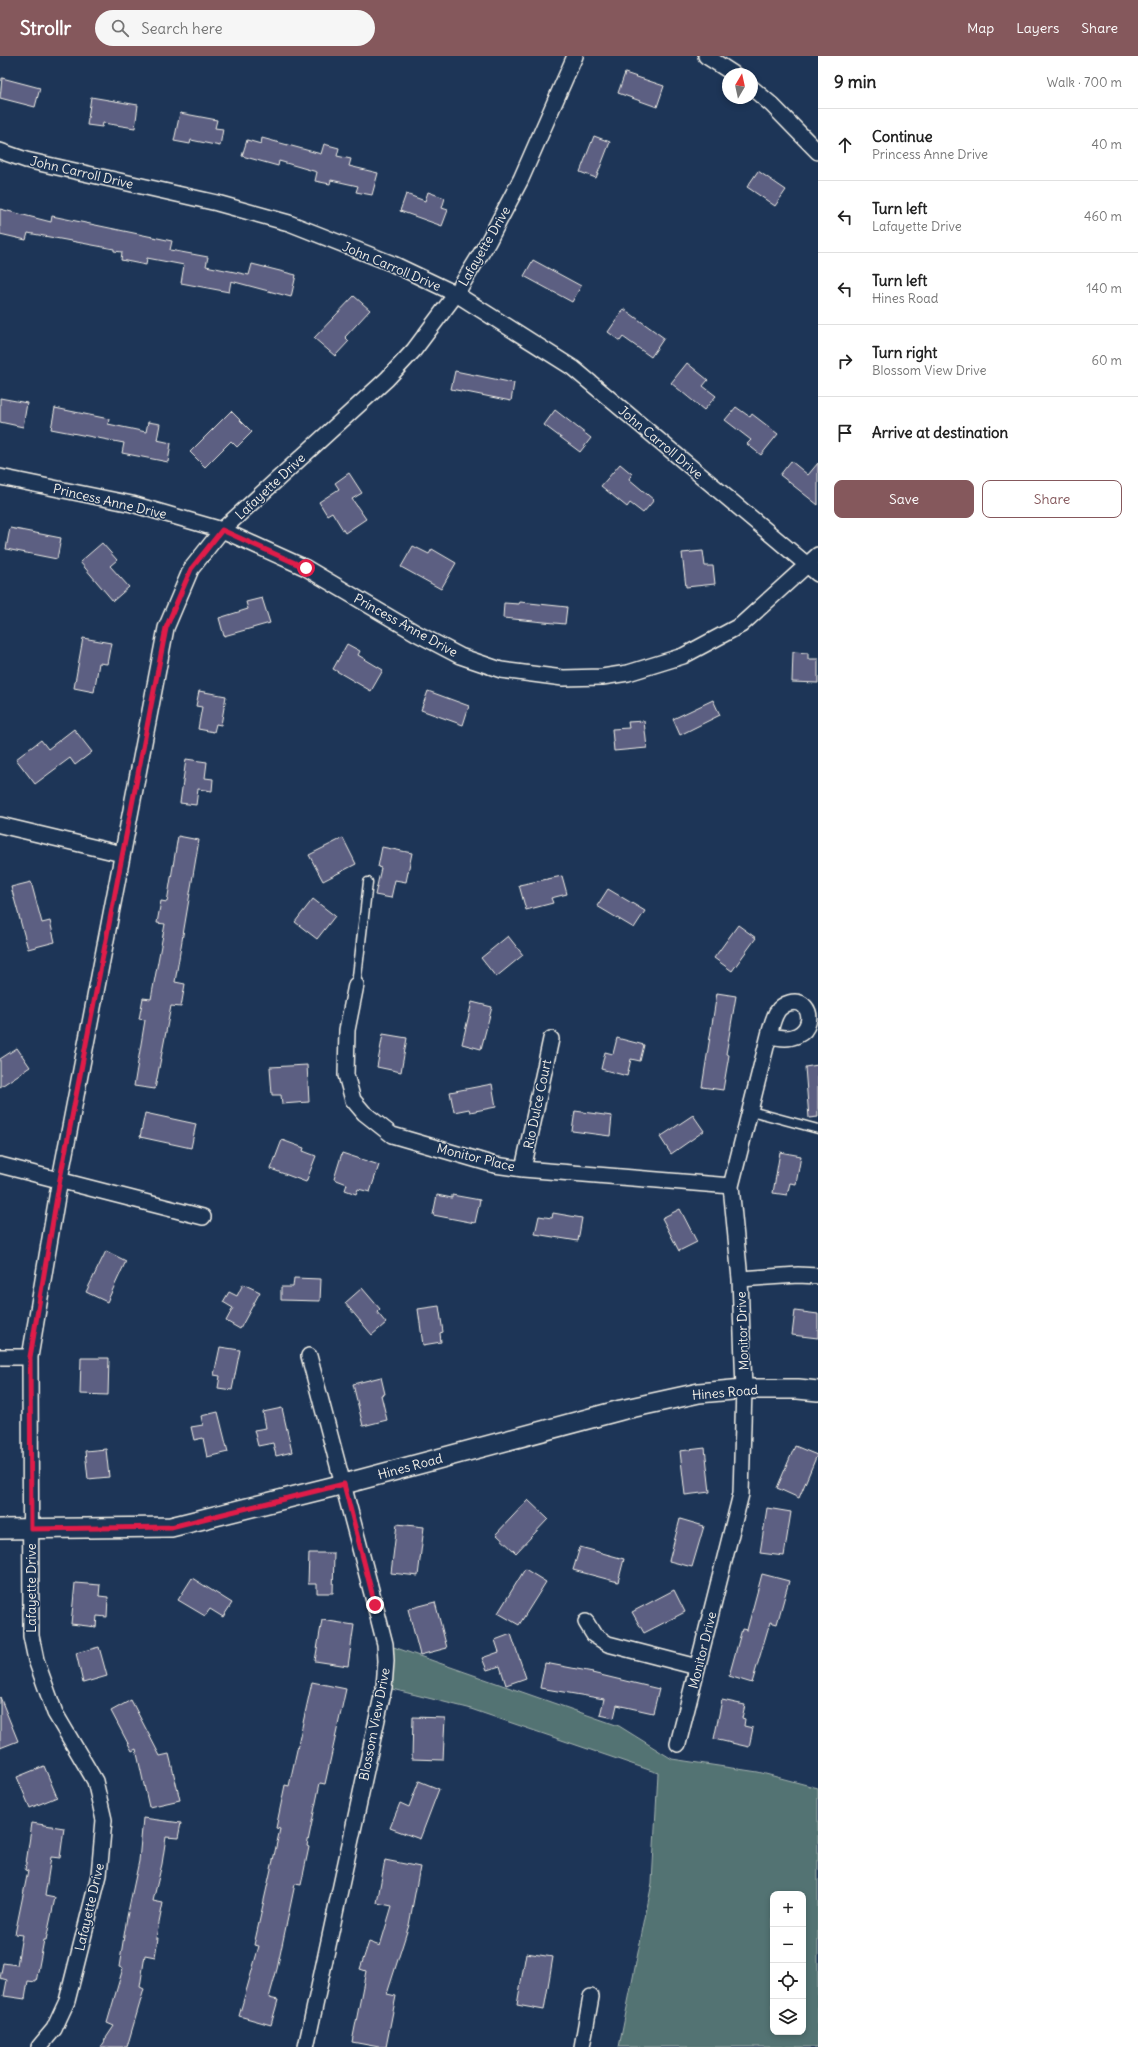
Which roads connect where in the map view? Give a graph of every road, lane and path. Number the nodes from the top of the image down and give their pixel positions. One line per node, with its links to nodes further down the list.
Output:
1 (575, 56): 7 (street, Lafayette Drive)
2 (706, 56): 3 (street)
3 (725, 68)
4 (758, 93): 6 (street)
5 (0, 151): 7 (street, John Carroll Drive)
6 (818, 152)
7 (456, 294): 9 (street, Lafayette Drive); 10 (street, John Carroll Drive)
8 (0, 477): 9 (street, Princess Anne Drive)
9 (222, 530): 10 (street, Princess Anne Drive); 12 (street, Lafayette Drive)
10 (815, 565)
11 (0, 825): 12 (street)
12 (122, 854): 21 (street, Lafayette Drive)
13 (368, 882): 14 (lane)
14 (356, 985): 20 (street, Monitor Place)
15 (769, 1035): 17 (street, Monitor Drive)
16 (551, 1039): 20 (street, Rio Dulce Court)
17 (751, 1111): 18 (lane); 22 (street, Monitor Drive)
18 (818, 1129)
19 (0, 1165): 21 (street)
20 (523, 1169): 22 (street, Monitor Place)
21 (60, 1179): 23 (street); 28 (street, Lafayette Drive)
22 (732, 1186): 25 (street, Monitor Drive)
23 (203, 1216)
24 (818, 1276): 25 (street)
25 (740, 1279): 29 (street, Monitor Drive)
26 (309, 1356): 31 (street, Blossom View Drive)
27 (0, 1357): 28 (street)
28 (30, 1357): 33 (street, Lafayette Drive)
29 (744, 1389): 30 (street, Hines Road); 31 (street, Hines Road); 35 (street, Monitor Drive)
30 (818, 1392)
31 (344, 1484): 33 (street, Hines Road); 39 (street, Blossom View Drive)
32 (0, 1529): 33 (street, Hines Road)
33 (31, 1529): 38 (street, Lafayette Drive)
34 (586, 1622): 35 (street)
35 (697, 1667): 36 (street, Monitor Drive)
36 (678, 1744)
37 (591, 1997): 40 (street)
38 (39, 2047)
39 (306, 2047)
40 (582, 2047)

